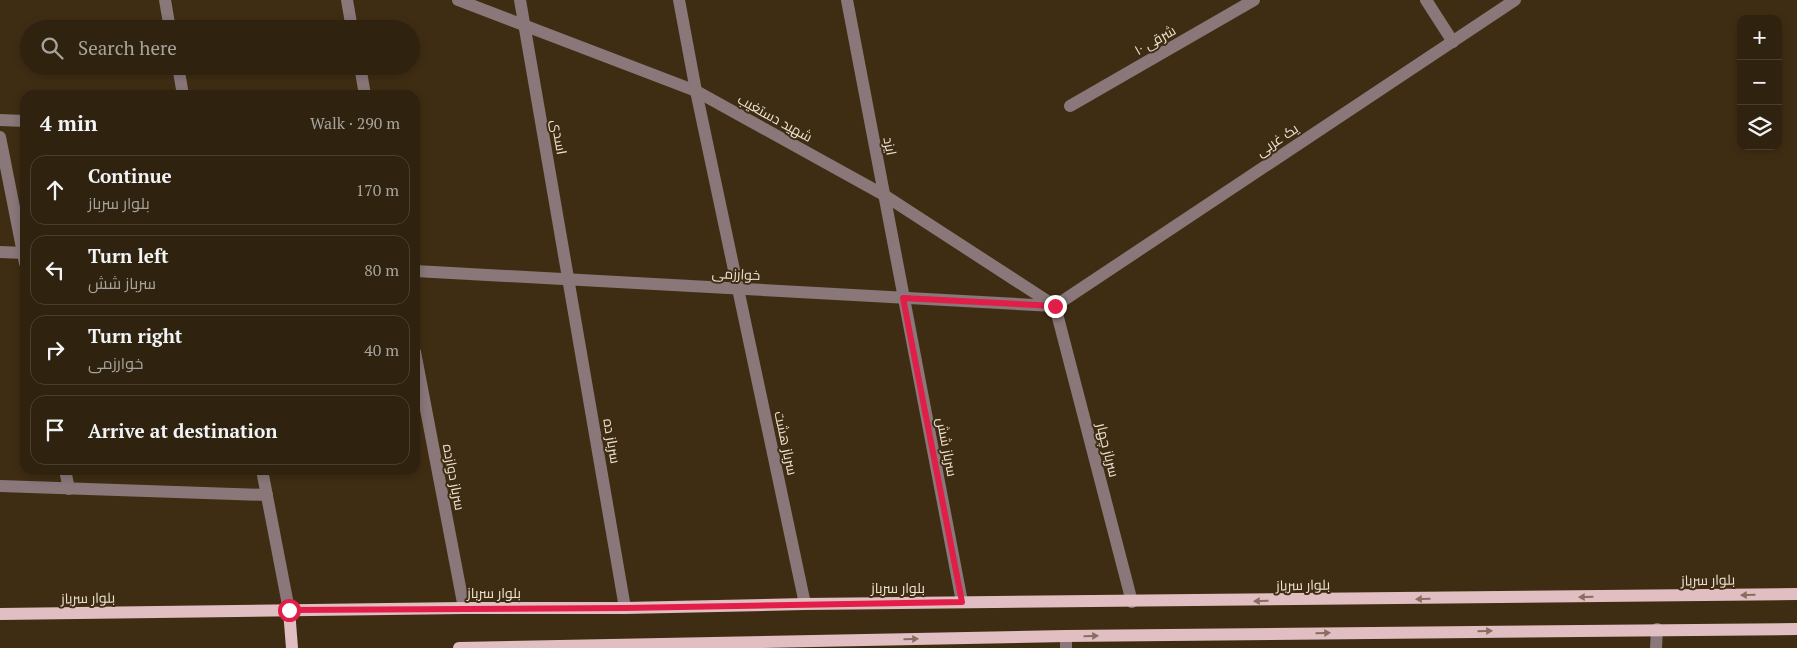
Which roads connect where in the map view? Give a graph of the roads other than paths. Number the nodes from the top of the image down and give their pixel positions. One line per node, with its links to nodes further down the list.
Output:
1 (165, 0): 10 (street)
2 (347, 0): 11 (street)
3 (458, 0): 12 (street, شهید دستغیب)
4 (520, 0): 12 (street, اسدی)
5 (679, 0): 18 (street)
6 (847, 0): 23 (street, ایزد)
7 (1254, 0): 19 (street, شرقی ۱۰)
8 (1426, 0): 13 (street)
9 (1515, 0): 13 (street, یک غربی)
10 (168, 20)
11 (350, 20)
12 (525, 27): 18 (street, شهید دستغیب); 28 (street, اسدی)
13 (1452, 42): 31 (street, یک غربی)
14 (180, 75): 16 (street)
15 (362, 75): 17 (street)
16 (183, 90)
17 (364, 90)
18 (696, 91): 23 (street, شهید دستغیب); 29 (street)
19 (1070, 106)
20 (0, 120): 21 (street)
21 (20, 122)
22 (0, 137): 24 (street)
23 (884, 195): 30 (street, ایزد); 31 (street, شهید دستغیب)
24 (20, 236)
25 (0, 252): 26 (street)
26 (20, 255)
27 (420, 271): 28 (street, خوارزمی)
28 (568, 279): 29 (street, خوارزمی); 43 (street, سرباز ده)
29 (738, 289): 30 (street, خوارزمی); 41 (street, سرباز هشت)
30 (903, 298): 31 (street, خوارزمی); 39 (street, سرباز شش)
31 (1055, 306): 40 (street, سرباز چهار)
32 (420, 378): 42 (street, سرباز دوازده)
33 (66, 475): 36 (street)
34 (263, 475): 37 (street)
35 (0, 486): 36 (street)
36 (69, 489): 37 (street)
37 (267, 495): 44 (street)
38 (1797, 594): 40 (main road, بلوار سرباز, one-way to 40)
39 (962, 602): 40 (main road, بلوار سرباز); 41 (main road, بلوار سرباز)
40 (1132, 602)
41 (805, 604): 43 (main road, بلوار سرباز)
42 (464, 608): 43 (main road, بلوار سرباز); 44 (main road, بلوار سرباز)
43 (625, 608)
44 (289, 610): 45 (main road, بلوار سرباز); 49 (main road)
45 (0, 614)
46 (1657, 629): 47 (main road); 48 (main road, one-way to 46); 51 (street)
47 (1797, 629)
48 (1066, 642): 50 (main road, one-way to 48)
49 (292, 648)
50 (459, 648)
51 (1656, 648)

